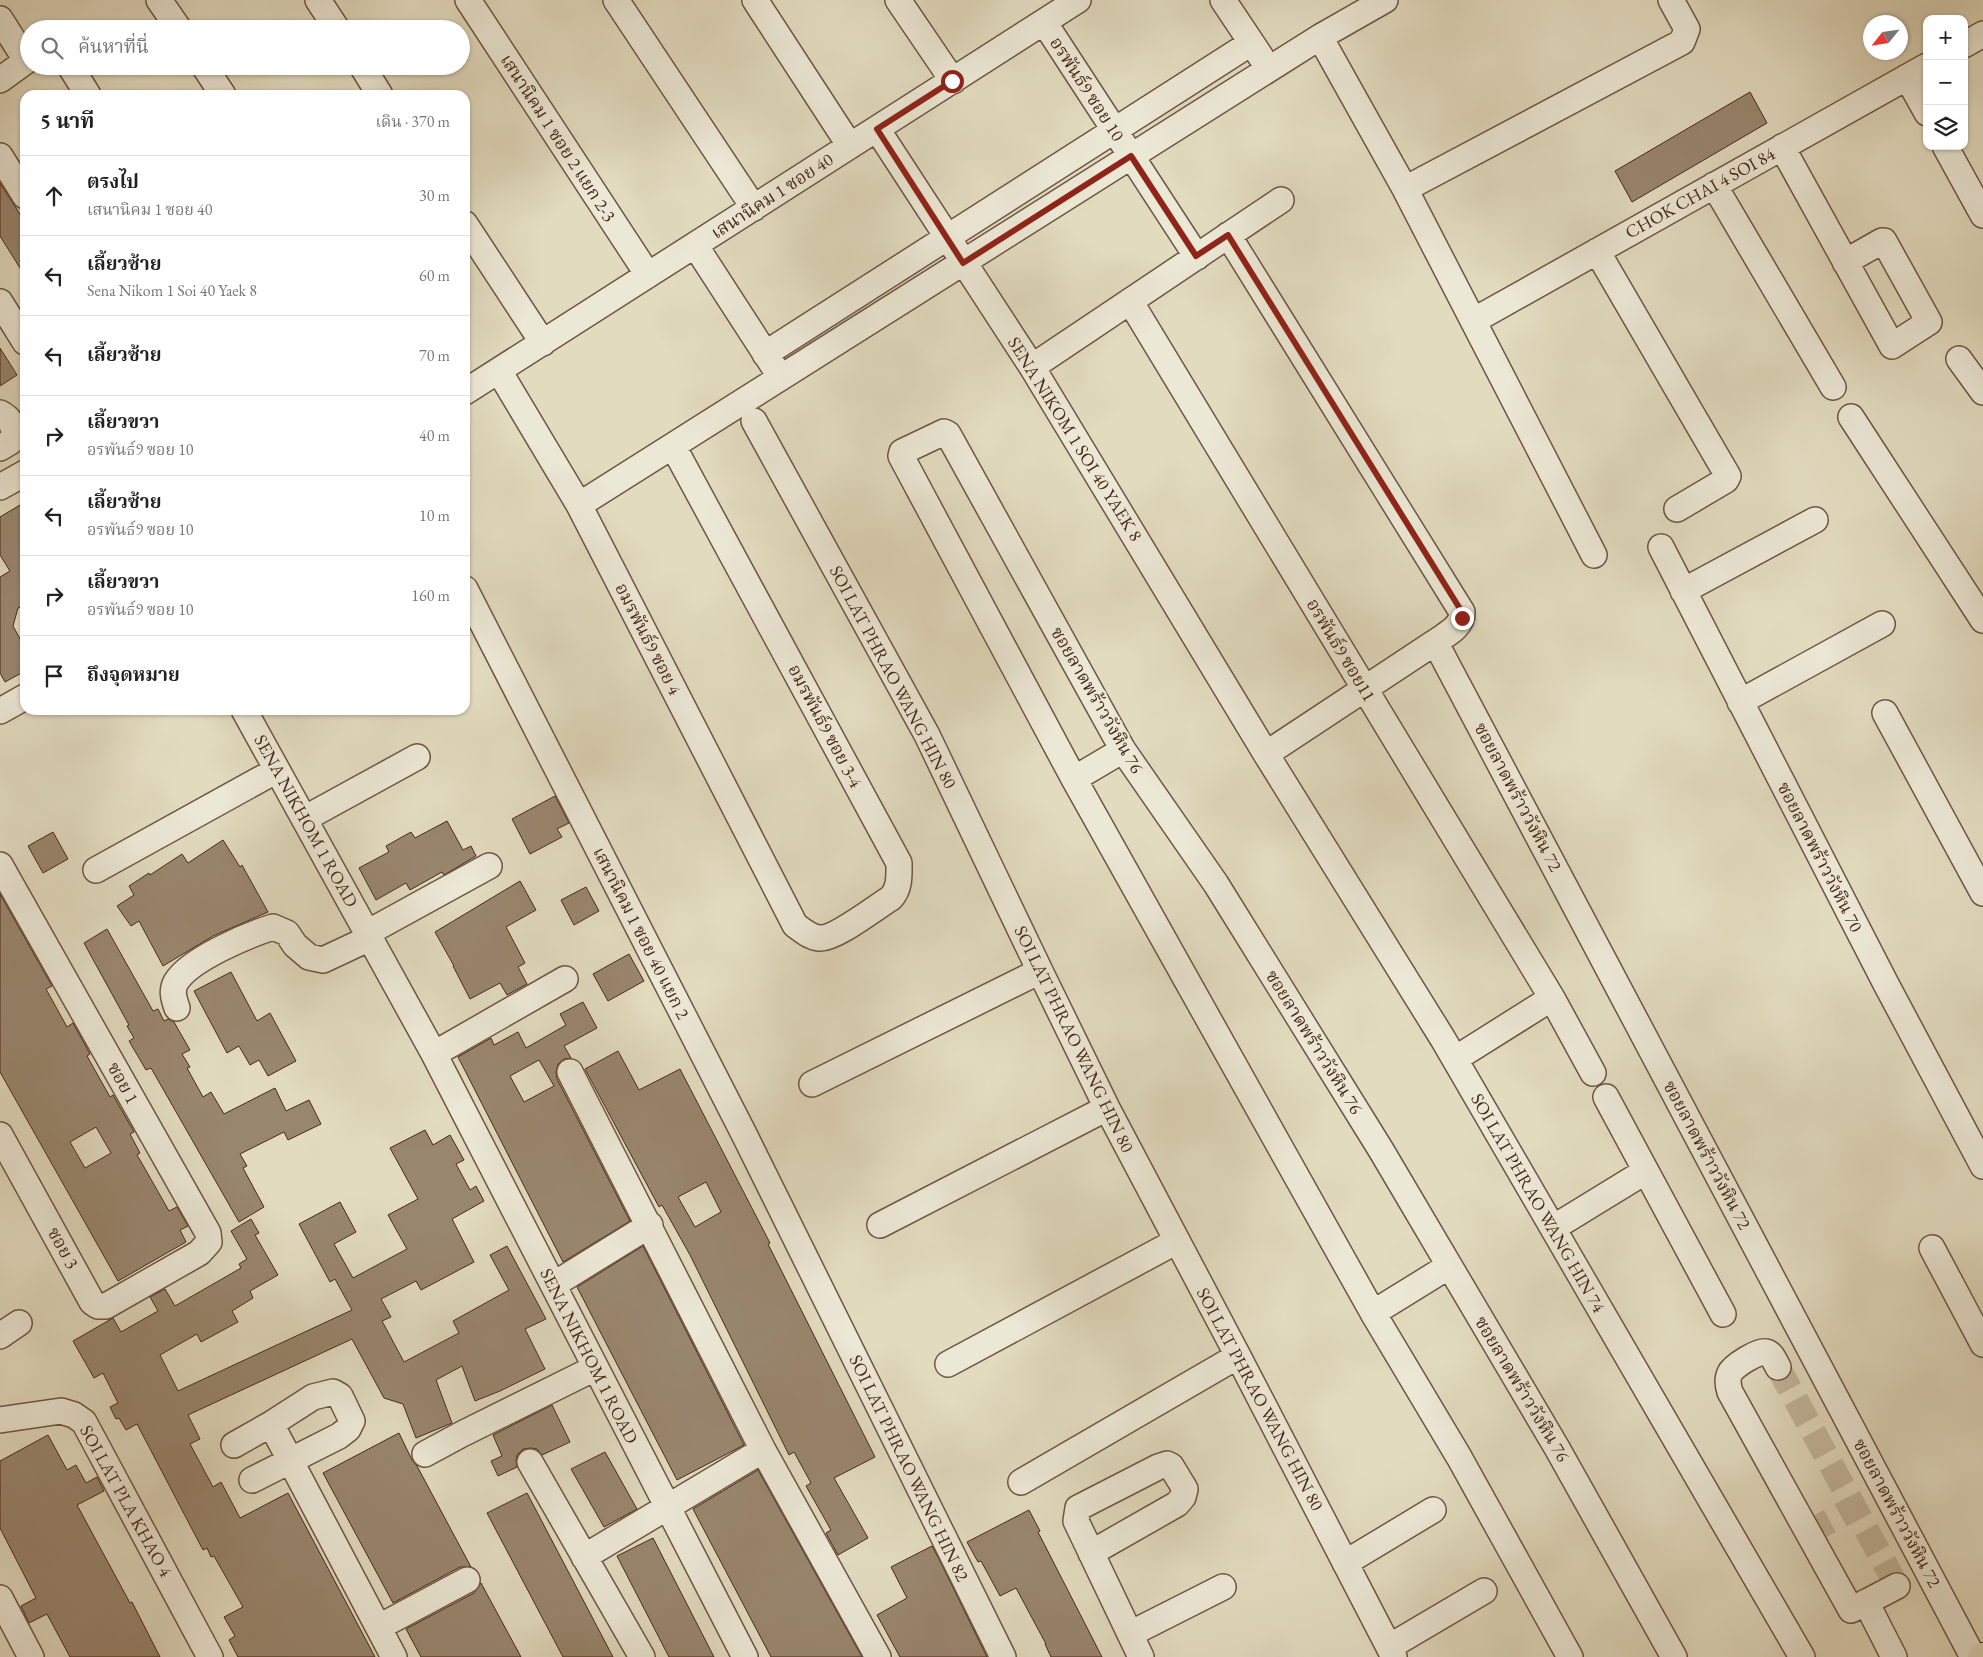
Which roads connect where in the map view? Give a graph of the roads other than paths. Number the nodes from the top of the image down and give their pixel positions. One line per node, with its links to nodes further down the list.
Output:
1 (160, 0): 12 (street)
2 (318, 0): 13 (street)
3 (468, 0): 52 (street, เสนานิคม 1 ซอย 2 แยก 2-3)
4 (616, 0): 42 (street)
5 (755, 0): 33 (street)
6 (898, 0): 26 (street)
7 (1222, 0): 16 (street)
8 (1385, 0): 15 (street)
9 (1671, 0): 40 (street)
10 (1060, 8): 26 (street, เสนานิคม 1 ซอย 40); 32 (street, อรพันธ์9 ซอย 10)
11 (0, 19): 18 (street)
12 (173, 20)
13 (331, 20)
14 (1983, 34): 17 (street)
15 (1320, 37): 20 (street); 40 (street)
16 (1252, 43): 20 (street); 32 (street)
17 (1968, 43)
18 (20, 48)
19 (20, 65): 25 (street)
20 (1269, 69): 37 (street)
21 (1917, 72): 30 (street); 34 (street, CHOK CHAI 4 SOI 84)
22 (76, 75): 27 (street)
23 (210, 75): 28 (street)
24 (368, 75): 29 (street)
25 (0, 80)
26 (952, 81): 31 (street, เสนานิคม 1 ซอย 40)
27 (85, 90)
28 (220, 90)
29 (377, 90)
30 (1925, 105)
31 (877, 129): 33 (street, เสนานิคม 1 ซอย 40); 46 (street, SENA NIKOM 1 SOI 40 YAEK 8)
32 (1114, 130): 37 (street, อรพันธ์9 ซอย 10); 46 (street)
33 (850, 146): 42 (street, เสนานิคม 1 ซอย 40)
34 (1782, 147): 38 (street, CHOK CHAI 4 SOI 84); 50 (street)
35 (1947, 150): 43 (street)
36 (0, 156): 39 (street)
37 (1131, 156): 49 (street, อรพันธ์9 ซอย 10); 51 (street)
38 (1714, 185): 48 (street, CHOK CHAI 4 SOI 84); 63 (street)
39 (20, 188)
40 (1405, 189): 55 (street)
41 (1281, 200): 45 (street)
42 (754, 208): 47 (street, เสนานิคม 1 ซอย 40)
43 (1983, 214)
44 (470, 232): 57 (street)
45 (1228, 235): 49 (street); 83 (street)
46 (947, 238): 51 (street, SENA NIKOM 1 SOI 40 YAEK 8); 58 (street)
47 (695, 246): 52 (street, เสนานิคม 1 ซอย 40); 58 (street)
48 (1597, 251): 55 (street, CHOK CHAI 4 SOI 84); 74 (street)
49 (1196, 256): 53 (street)
50 (1845, 262)
51 (963, 263): 60 (street, SENA NIKOM 1 SOI 40 YAEK 8); 62 (street)
52 (648, 275): 57 (street, เสนานิคม 1 ซอย 40)
53 (1130, 301): 60 (street); 83 (street, อรพันธ์9 ซอย11)
54 (0, 302): 56 (street)
55 (1473, 321): 77 (street)
56 (20, 334)
57 (543, 343): 61 (street, เสนานิคม 1 ซอย 40)
58 (765, 354): 62 (street)
59 (1960, 359): 65 (street)
60 (1032, 367): 90 (street, SENA NIKOM 1 SOI 40 YAEK 8)
61 (499, 371): 64 (street, เสนานิคม 1 ซอย 40); 73 (street, อมรพันธ์9 ซอย 4)
62 (780, 378): 70 (street)
63 (1833, 388)
64 (470, 389)
65 (1983, 392)
66 (0, 413): 69 (street)
67 (1851, 417): 80 (street)
68 (754, 421): 101 (street, SOI LAT PHRAO WANG HIN 80)
69 (13, 441)
70 (673, 446): 73 (street); 99 (street, อมรพันธ์9 ซอย 3-4)
71 (20, 476): 72 (street)
72 (0, 487)
73 (580, 505): 99 (street, อมรพันธ์9 ซอย 4)
74 (1677, 510)
75 (1815, 520): 78 (street)
76 (1661, 547): 78 (street, ซอยลาดพร้าววังหิน 70)
77 (1594, 555)
78 (1683, 591): 85 (street, ซอยลาดพร้าววังหิน 70)
79 (470, 599): 121 (street, เสนานิคม 1 ซอย 40 แยก 2)
80 (1983, 620)
81 (1882, 624): 85 (street)
82 (1441, 653): 166 (street, ซอยลาดพร้าววังหิน 72)
83 (1364, 688): 90 (street); 103 (street, อรพันธ์9 ซอย11)
84 (20, 700): 86 (street)
85 (1740, 702): 113 (street, ซอยลาดพร้าววังหิน 70)
86 (0, 711)
87 (1885, 713): 98 (street)
88 (247, 715): 92 (street, SENA NIKHOM 1 ROAD)
89 (1122, 750): 93 (street); 93 (street, ซอยลาดพร้าววังหิน 76); 120 (street, ซอยลาดพร้าววังหิน 76)
90 (1266, 754): 106 (street, SOI LAT PHRAO WANG HIN 74)
91 (417, 757): 94 (street)
92 (277, 770): 94 (street, SENA NIKHOM 1 ROAD); 97 (street)
93 (1074, 779): 124 (street)
94 (304, 819): 100 (street, SENA NIKHOM 1 ROAD)
95 (0, 865): 122 (street, ซอย 1)
96 (489, 866): 100 (street)
97 (96, 870)
98 (1983, 893)
99 (788, 912)
100 (368, 935): 104 (street); 105 (street, SENA NIKHOM 1 ROAD)
101 (1040, 972): 109 (street); 111 (street, SOI LAT PHRAO WANG HIN 80)
102 (565, 979): 105 (street)
103 (1552, 998): 106 (street); 108 (street, อรพันธ์9 ซอย11)
104 (177, 1008)
105 (434, 1054): 123 (street, SENA NIKHOM 1 ROAD)
106 (1455, 1059): 117 (street, SOI LAT PHRAO WANG HIN 74)
107 (570, 1072): 116 (street)
108 (1593, 1073)
109 (812, 1084)
110 (1606, 1097): 114 (street)
111 (1107, 1108): 115 (street); 118 (street, SOI LAT PHRAO WANG HIN 80)
112 (0, 1135): 122 (street, ซอย 3)
113 (1983, 1166)
114 (1646, 1171): 117 (street); 125 (street)
115 (880, 1224)
116 (650, 1225): 123 (street); 134 (street)
117 (1553, 1228): 164 (street, SOI LAT PHRAO WANG HIN 74)
118 (1177, 1241): 127 (street, SOI LAT PHRAO WANG HIN 80); 128 (street)
119 (1932, 1248): 126 (street)
120 (1449, 1266): 124 (street); 163 (street, ซอยลาดพร้าววังหิน 76)
121 (816, 1278): 160 (street, SOI LAT PHRAO WANG HIN 82)
122 (152, 1280)
123 (553, 1285): 130 (street, SENA NIKHOM 1 ROAD)
124 (1373, 1313): 162 (street)
125 (1724, 1314)
126 (1983, 1344)
127 (1238, 1356): 139 (street); 144 (street, SOI LAT PHRAO WANG HIN 80)
128 (948, 1364)
129 (1778, 1367): 150 (street)
130 (595, 1368): 135 (street); 140 (street, SENA NIKHOM 1 ROAD)
131 (1, 1418): 155 (street, SOI LAT PLA KHAO 4)
132 (271, 1424): 133 (street); 137 (street); 137 (street)
133 (234, 1445)
134 (763, 1450): 140 (street); 159 (street)
135 (425, 1454)
136 (530, 1462): 143 (street)
137 (295, 1470): 138 (street); 151 (street)
138 (252, 1480)
139 (1021, 1482)
140 (667, 1507): 143 (street); 158 (street, SENA NIKHOM 1 ROAD)
141 (1433, 1510): 144 (street)
142 (1091, 1553): 152 (street)
143 (584, 1556): 157 (street)
144 (1345, 1563): 153 (street, SOI LAT PHRAO WANG HIN 80)
145 (467, 1580): 151 (street)
146 (1898, 1586): 150 (street)
147 (1223, 1587): 152 (street)
148 (1484, 1591): 153 (street)
149 (0, 1598): 154 (street)
150 (1866, 1602): 165 (street)
151 (379, 1627): 156 (street)
152 (1130, 1634): 161 (street)
153 (1392, 1652)
154 (31, 1657)
155 (210, 1657)
156 (394, 1657)
157 (642, 1657)
158 (744, 1657)
159 (878, 1657)
160 (1003, 1657)
161 (1141, 1657)
162 (1570, 1657)
163 (1674, 1657)
164 (1802, 1657)
165 (1894, 1657)
166 (1973, 1657)

